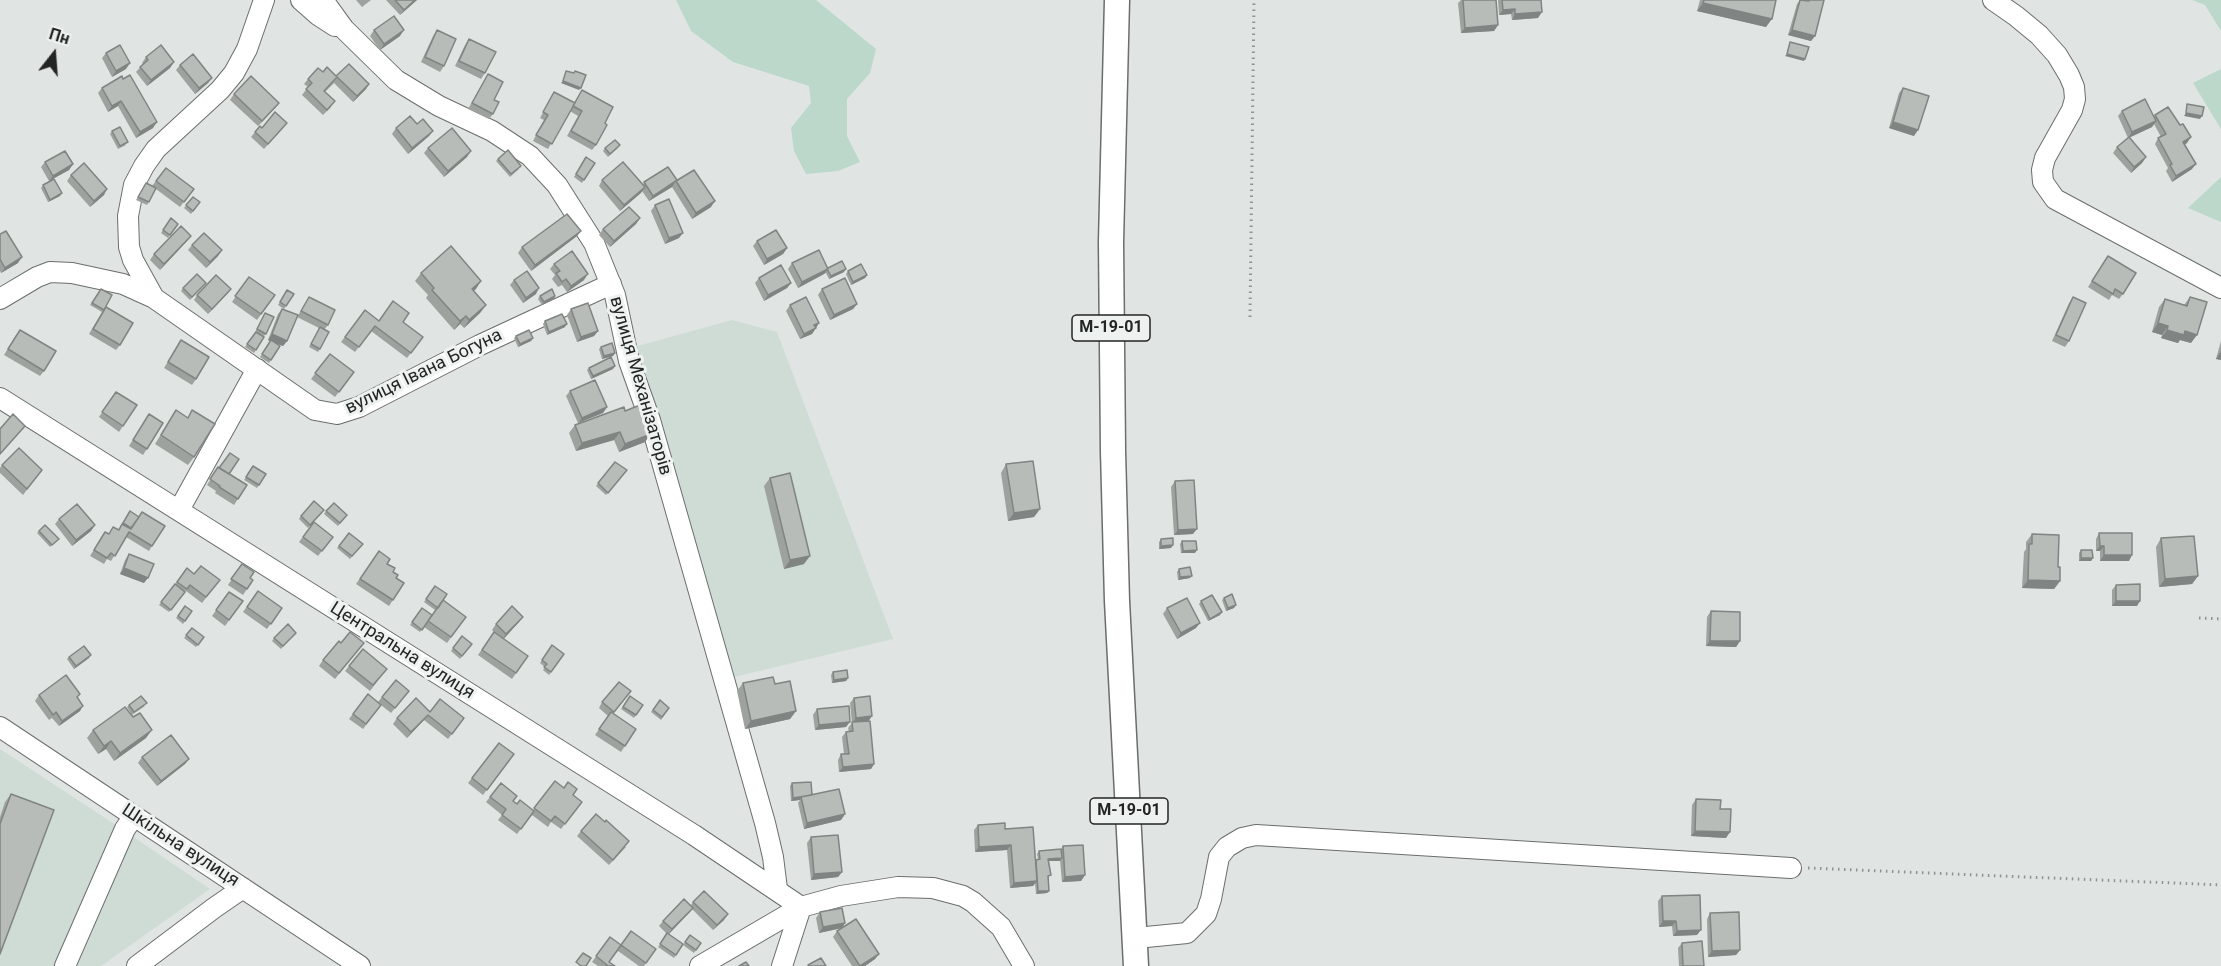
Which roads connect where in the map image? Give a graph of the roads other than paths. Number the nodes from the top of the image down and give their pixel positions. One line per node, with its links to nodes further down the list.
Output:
1 (264, 0): 9 (street, вулиця Івана Богуна)
2 (301, 0): 6 (street)
3 (323, 0): 6 (street, вулиця Механізаторів)
4 (1117, 0): 20 (main road, М-19-01)
5 (1993, 0): 8 (street)
6 (344, 29): 7 (street, вулиця Механізаторів)
7 (611, 284): 11 (street, вулиця Івана Богуна); 18 (street, вулиця Механізаторів)
8 (2221, 288)
9 (154, 298): 10 (street, вулиця Івана Богуна); 11 (street, вулиця Івана Богуна)
10 (0, 299)
11 (257, 369): 13 (street)
12 (0, 398): 13 (street, Центральна вулиця)
13 (179, 510): 18 (street, Центральна вулиця)
14 (0, 727): 15 (street, Шкільна вулиця)
15 (134, 816): 17 (street, Шкільна вулиця); 21 (street)
16 (1791, 868): 20 (street)
17 (243, 888): 22 (street); 23 (street, Шкільна вулиця)
18 (777, 889): 19 (street, Центральна вулиця)
19 (801, 907): 24 (street); 25 (street); 26 (street)
20 (1136, 938): 27 (main road, М-19-01)
21 (65, 966)
22 (136, 966)
23 (360, 966)
24 (700, 966)
25 (782, 966)
26 (1024, 966)
27 (1136, 966)

